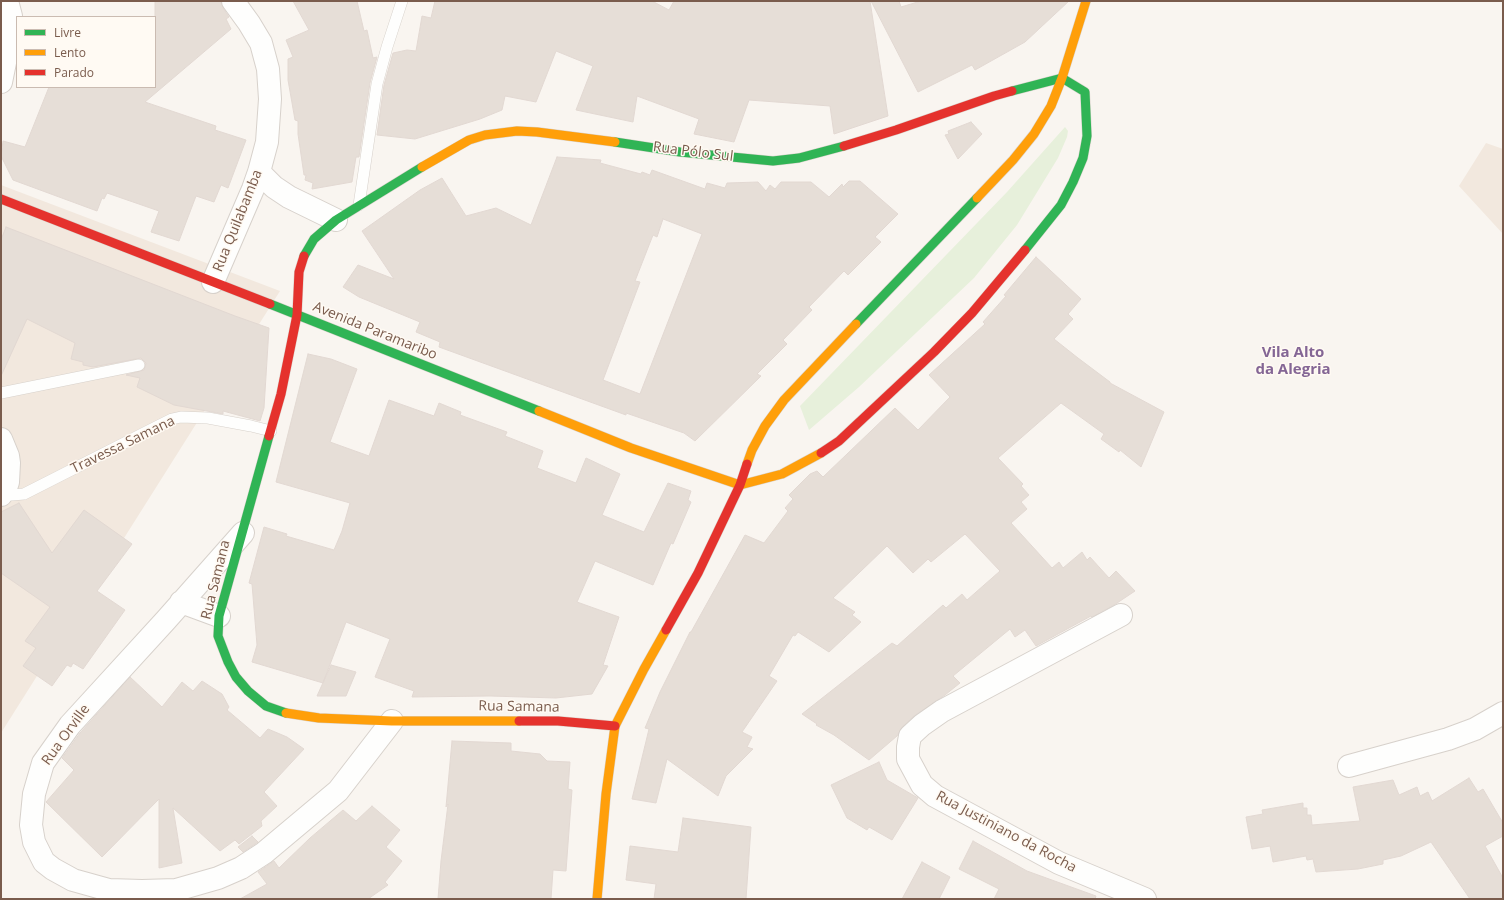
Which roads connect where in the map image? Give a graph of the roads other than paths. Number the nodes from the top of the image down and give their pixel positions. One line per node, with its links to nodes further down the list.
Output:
1 (7, 1): 6 (street)
2 (233, 1): 7 (street, Rua Quilabamba)
3 (402, 1): 9 (lane)
4 (1086, 1): 5 (street)
5 (1062, 78): 9 (street, Rua Pólo Sul); 17 (street); 17 (street)
6 (1, 82)
7 (259, 172): 10 (street); 11 (street, Rua Quilabamba)
8 (1, 199): 11 (street, Avenida Paramaribo)
9 (359, 206): 10 (street, Rua Pólo Sul)
10 (336, 220): 12 (street, Rua Pólo Sul)
11 (213, 282): 12 (street, Avenida Paramaribo)
12 (296, 315): 15 (street, Rua Samana); 17 (street, Avenida Paramaribo)
13 (139, 365): 14 (lane)
14 (1, 393)
15 (270, 432): 18 (lane, Travessa Samana); 19 (street, Rua Samana)
16 (1, 439): 18 (street)
17 (740, 485): 25 (street)
18 (2, 494)
19 (243, 533): 20 (street, Rua Orville); 22 (street, Rua Samana)
20 (181, 602): 22 (street); 24 (street, Rua Orville)
21 (1121, 615): 28 (street, Rua Justiniano da Rocha)
22 (219, 616): 24 (street, Rua Samana)
23 (1503, 713): 26 (street)
24 (392, 721): 25 (street, Rua Samana)
25 (615, 726): 27 (street)
26 (1350, 766)
27 (597, 899)
28 (1145, 899)

